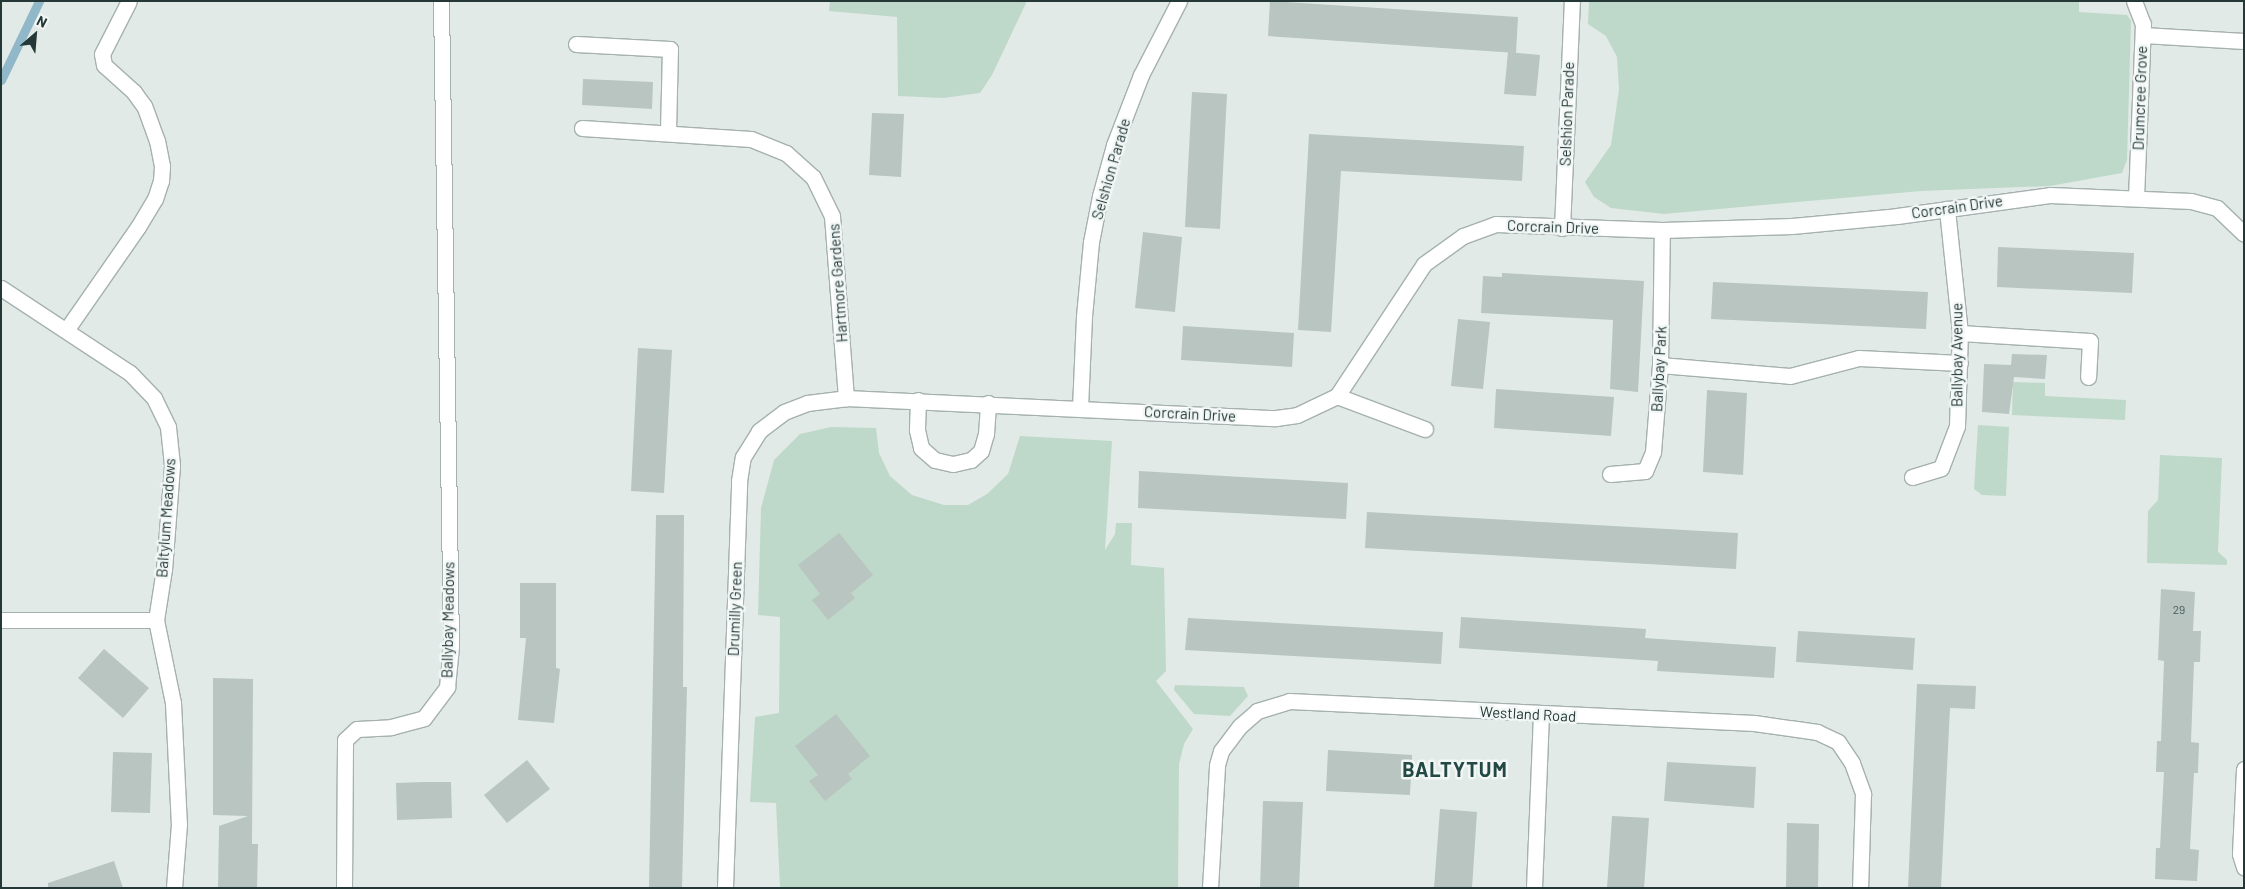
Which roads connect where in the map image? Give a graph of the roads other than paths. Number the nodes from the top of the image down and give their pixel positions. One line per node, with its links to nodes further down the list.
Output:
1 (129, 1): 17 (street)
2 (441, 1): 36 (street, Ballybay Meadows)
3 (1179, 1): 26 (street, Selshion Parade)
4 (1572, 1): 13 (street, Selshion Parade)
5 (2134, 1): 6 (street, Drumcree Grove)
6 (2143, 34): 7 (street); 11 (street, Drumcree Grove)
7 (2244, 41)
8 (576, 44): 10 (street)
9 (582, 128): 10 (street, Hartmore Gardens)
10 (668, 133): 23 (street, Hartmore Gardens)
11 (2136, 196): 12 (street, Corcrain Drive); 15 (street, Corcrain Drive)
12 (1947, 209): 14 (street, Corcrain Drive); 18 (street, Ballybay Avenue)
13 (1562, 228): 14 (street, Corcrain Drive); 22 (street, Corcrain Drive)
14 (1662, 230): 20 (street, Ballybay Park)
15 (2244, 234)
16 (1, 288): 17 (street, Baltylum Meadows)
17 (67, 329): 31 (street, Baltylum Meadows)
18 (1960, 333): 19 (street, Ballybay Avenue); 21 (street)
19 (1960, 363): 20 (street); 29 (street, Ballybay Avenue)
20 (1660, 365): 28 (street, Ballybay Park)
21 (2088, 377)
22 (1337, 396): 26 (street, Corcrain Drive); 27 (street)
23 (846, 398): 24 (street, Corcrain Drive); 37 (street, Drumilly Green)
24 (918, 400): 25 (street, Corcrain Drive); 25 (street)
25 (988, 403): 26 (street, Corcrain Drive)
26 (1080, 408)
27 (1425, 429)
28 (1610, 474)
29 (1912, 476)
30 (1, 620): 31 (street)
31 (156, 620): 35 (street, Baltylum Meadows)
32 (1541, 715): 38 (street, Westland Road); 39 (street); 40 (street, Westland Road)
33 (2244, 769): 34 (street)
34 (2244, 867)
35 (174, 888)
36 (344, 888)
37 (725, 888)
38 (1210, 888)
39 (1534, 888)
40 (1860, 888)

